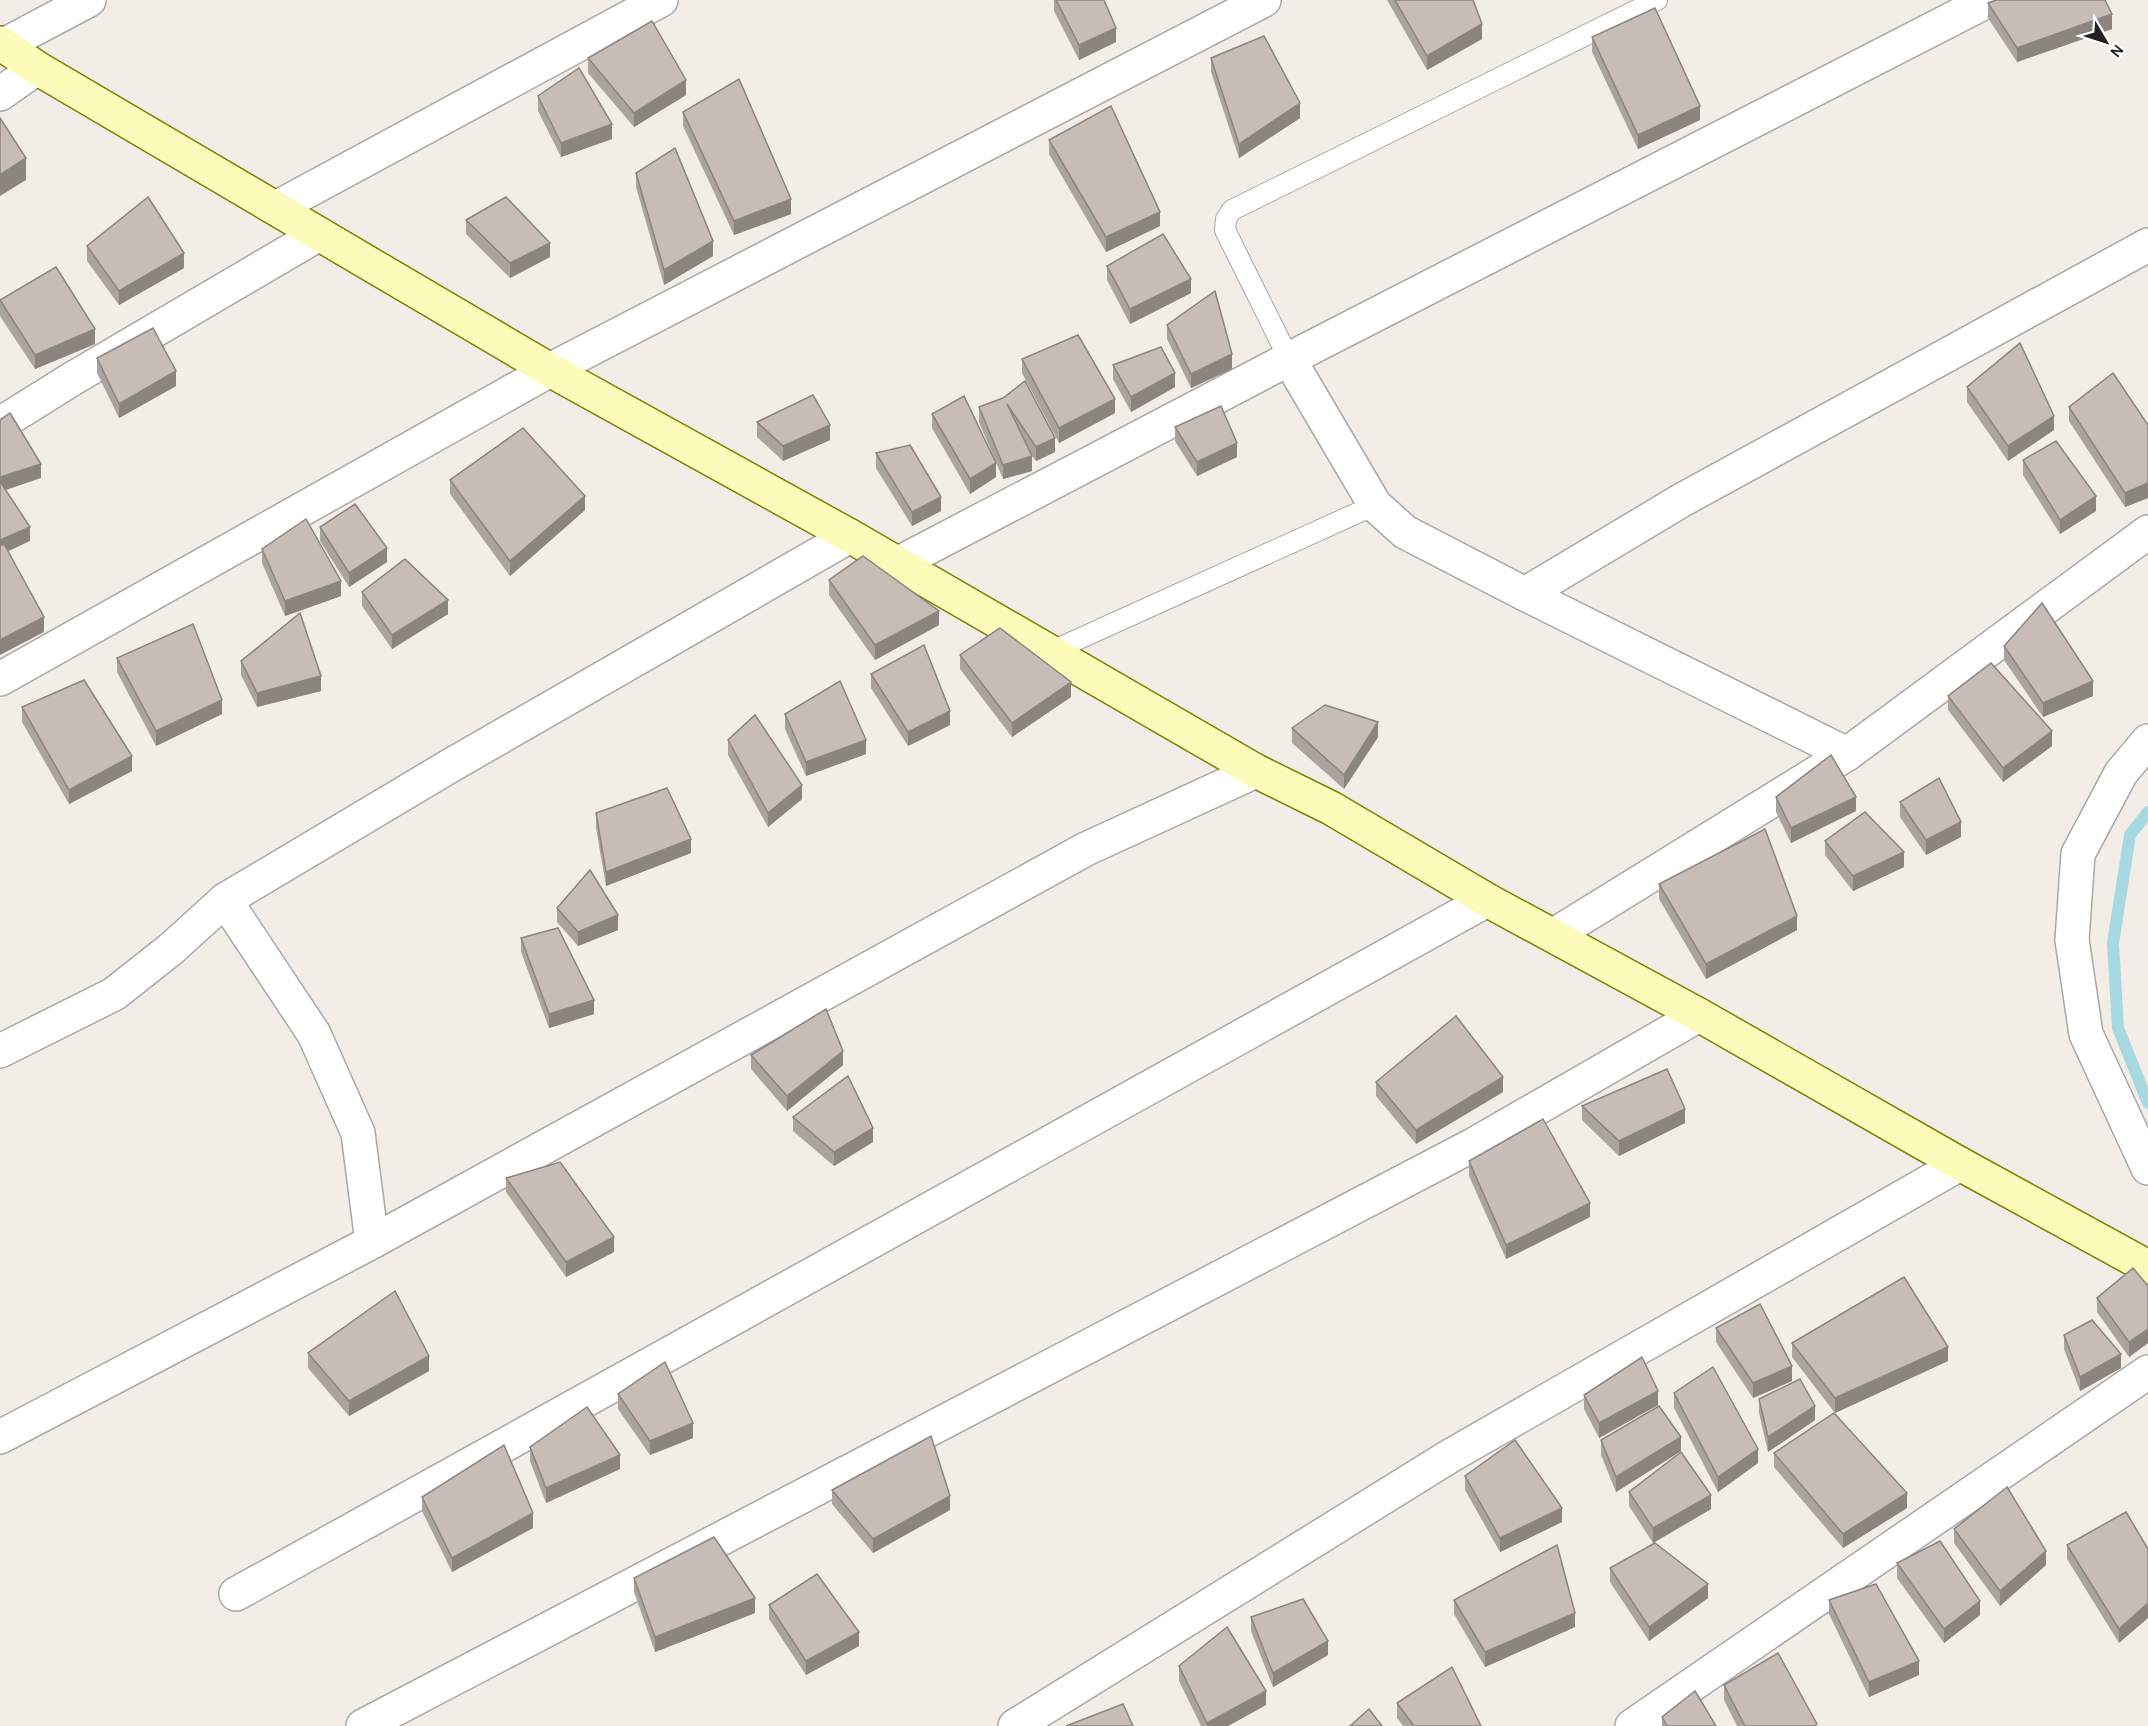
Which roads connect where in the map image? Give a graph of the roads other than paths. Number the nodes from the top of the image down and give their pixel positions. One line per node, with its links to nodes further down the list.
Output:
1 (89, 0): 6 (street)
2 (661, 0): 9 (street)
3 (1264, 0): 13 (street)
4 (1657, 0): 12 (lane)
5 (1989, 0): 12 (street)
6 (2, 44): 7 (main road)
7 (37, 68): 8 (street); 9 (main road)
8 (0, 94)
9 (276, 208): 10 (main road)
10 (319, 234): 13 (main road); 14 (street)
11 (2148, 245): 19 (street)
12 (1289, 359): 15 (street); 18 (street)
13 (550, 370): 17 (main road); 21 (street)
14 (0, 424)
15 (1374, 505): 19 (street); 20 (lane)
16 (2148, 532): 23 (street)
17 (850, 536): 18 (main road); 25 (street)
18 (897, 564): 20 (main road)
19 (1525, 594): 23 (street)
20 (1050, 652): 24 (main road)
21 (0, 679)
22 (2148, 741): 31 (street)
23 (1847, 754): 27 (street)
24 (1256, 771): 26 (main road); 32 (street)
25 (225, 900): 29 (street); 32 (street)
26 (1487, 900): 27 (main road); 36 (street)
27 (1554, 935): 28 (main road)
28 (1699, 1015): 30 (main road); 37 (street)
29 (0, 1051)
30 (1960, 1164): 33 (main road); 38 (street)
31 (2148, 1168)
32 (372, 1242): 35 (street)
33 (2148, 1267)
34 (2148, 1372): 39 (street)
35 (0, 1437)
36 (236, 1594)
37 (363, 1726)
38 (1015, 1726)
39 (1632, 1726)

